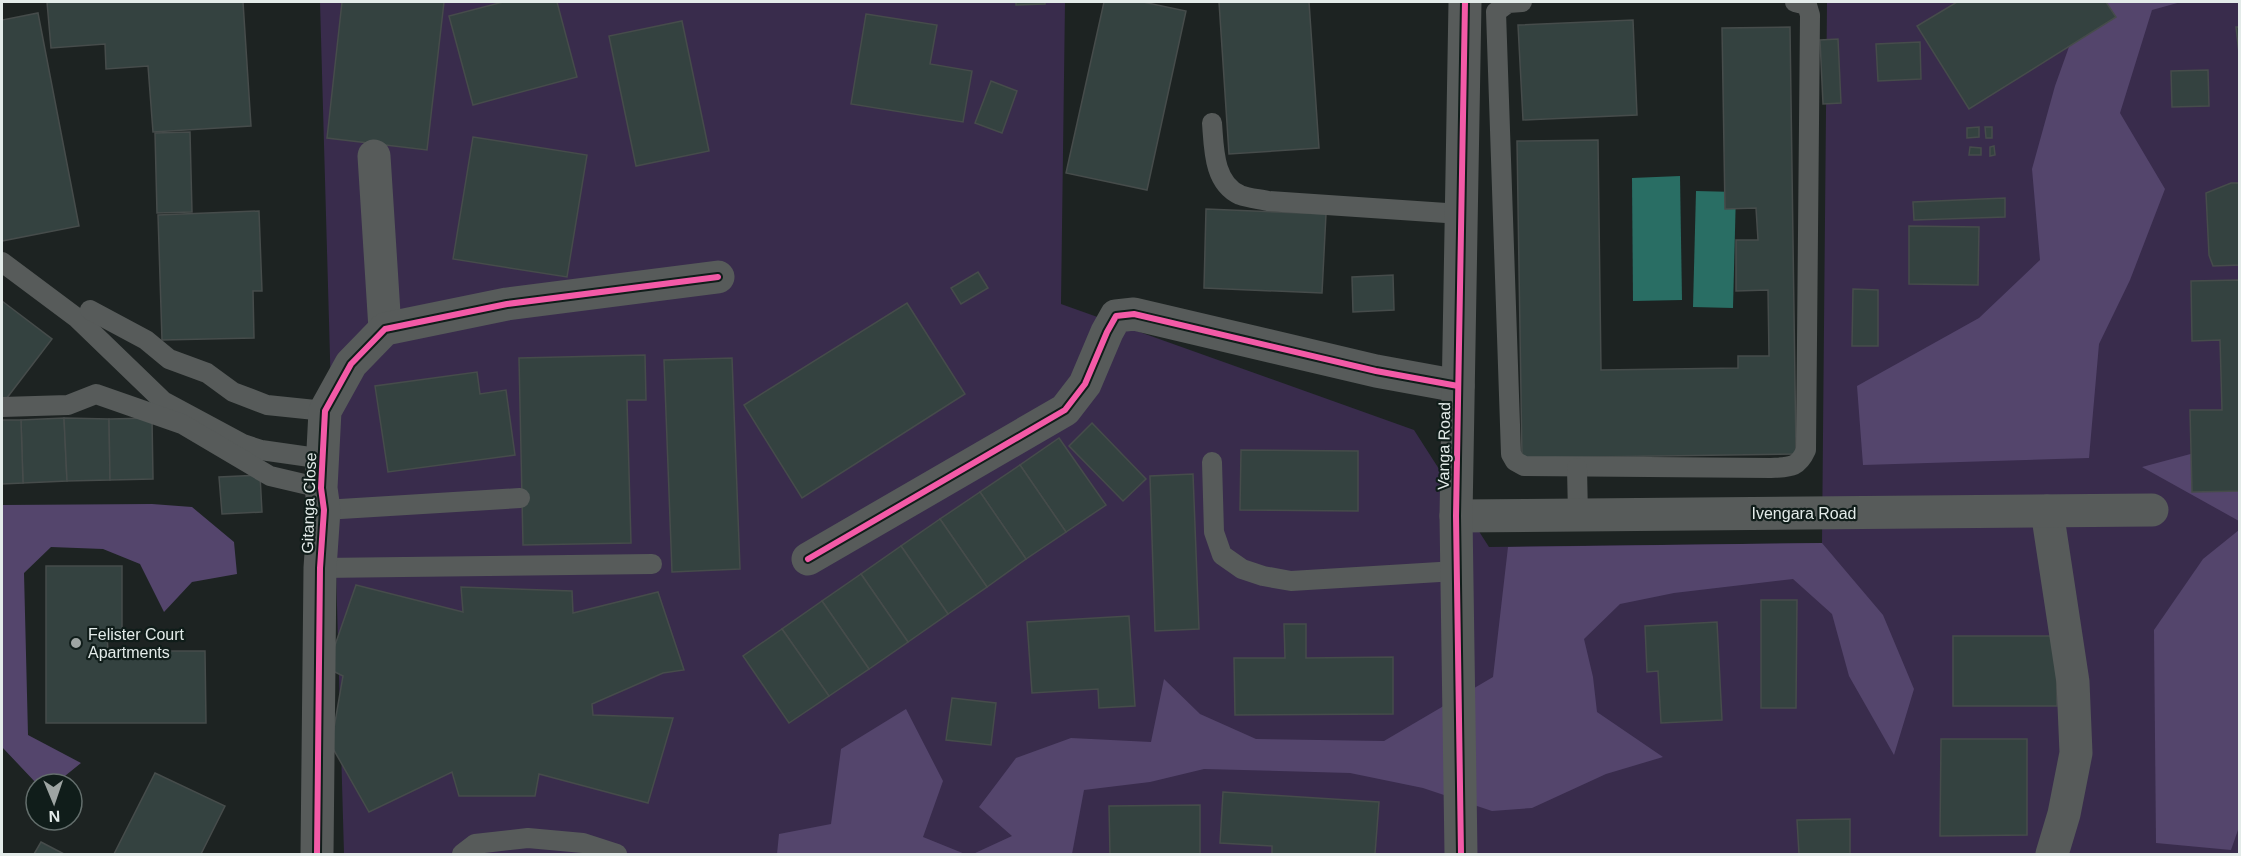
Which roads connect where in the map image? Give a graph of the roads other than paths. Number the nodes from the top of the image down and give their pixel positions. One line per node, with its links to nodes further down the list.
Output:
1 (1465, 2): 6 (street, Vanga Road)
2 (1522, 2): 15 (lane)
3 (1795, 2): 15 (lane)
4 (1212, 123): 6 (lane)
5 (374, 156): 10 (street)
6 (1461, 214): 11 (street, Vanga Road)
7 (2, 262): 16 (lane)
8 (718, 278): 10 (street)
9 (90, 310): 13 (lane)
10 (385, 330): 13 (street, Gitanga Close)
11 (1458, 386): 21 (street, Vanga Road); 22 (street)
12 (2, 407): 16 (lane)
13 (325, 411): 16 (street, Gitanga Close)
14 (1212, 462): 25 (lane)
15 (1578, 468): 20 (lane)
16 (323, 486): 17 (lane); 24 (street, Gitanga Close)
17 (520, 498)
18 (2152, 510): 19 (street, Ivengara Road)
19 (2047, 511): 20 (street, Ivengara Road); 30 (street)
20 (1578, 515): 21 (street, Ivengara Road)
21 (1456, 516): 25 (street, Vanga Road)
22 (808, 559)
23 (652, 564): 24 (lane)
24 (320, 568): 26 (street, Gitanga Close)
25 (1456, 571): 29 (street, Vanga Road)
26 (317, 855)
27 (462, 855): 28 (lane)
28 (617, 855)
29 (1461, 855)
30 (2052, 855)

